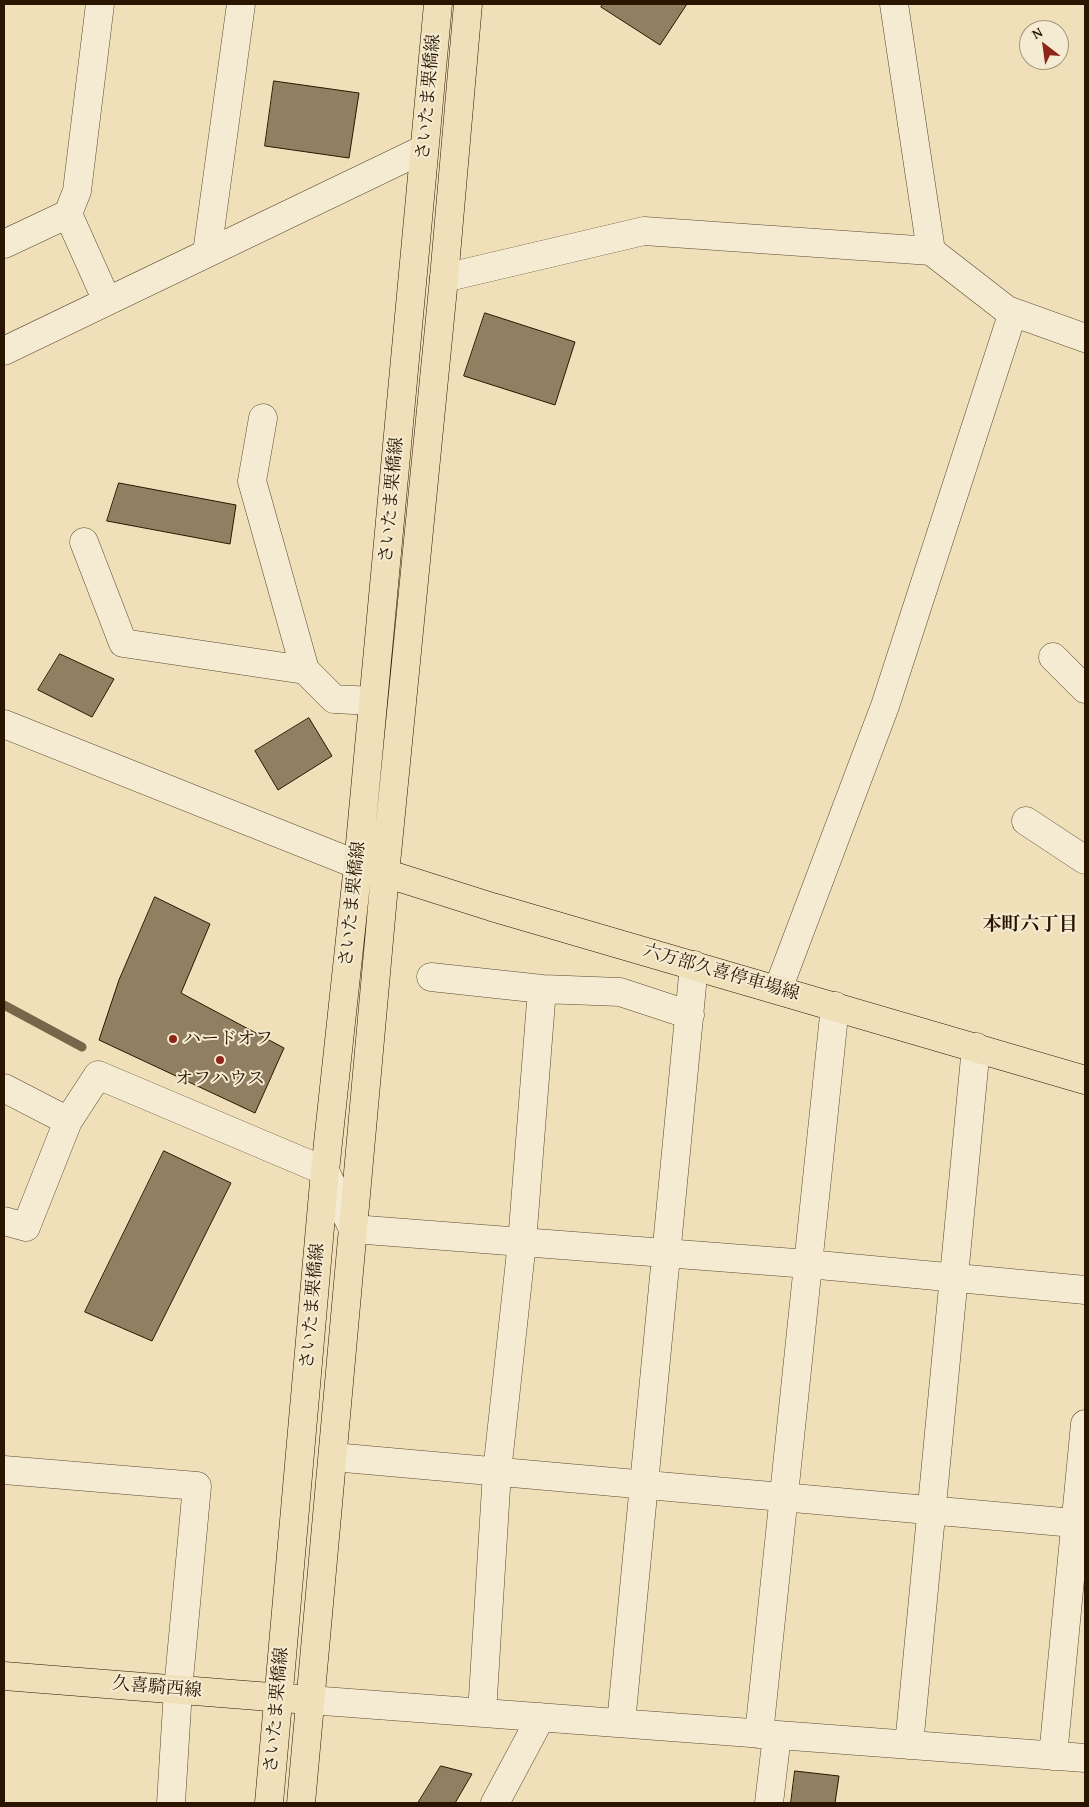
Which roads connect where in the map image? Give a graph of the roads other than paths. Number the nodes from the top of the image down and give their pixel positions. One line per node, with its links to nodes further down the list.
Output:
1 (100, 4): 7 (street)
2 (240, 4): 10 (street)
3 (438, 4): 6 (main road, さいたま栗橋線)
4 (468, 4): 11 (main road, さいたま栗橋線)
5 (894, 4): 9 (street)
6 (424, 149): 10 (street); 21 (main road, さいたま栗橋線)
7 (68, 214): 8 (street); 12 (street)
8 (4, 244)
9 (931, 251): 11 (street); 13 (street)
10 (207, 253): 12 (street)
11 (444, 278): 26 (main road, さいたま栗橋線)
12 (107, 301): 15 (street)
13 (1013, 312): 14 (street); 30 (street)
14 (1085, 338)
15 (4, 351)
16 (263, 418): 19 (street)
17 (84, 542): 19 (street)
18 (1053, 657): 20 (street)
19 (306, 670): 21 (street)
20 (1085, 689)
21 (373, 702): 25 (main road, さいたま栗橋線)
22 (4, 724): 25 (street)
23 (1026, 821): 24 (street)
24 (1085, 860)
25 (358, 865): 26 (main road, 六万部久喜停車場線); 37 (main road, さいたま栗橋線)
26 (384, 874): 27 (main road, 六万部久喜停車場線); 39 (main road, さいたま栗橋線)
27 (694, 965): 30 (main road, 六万部久喜停車場線); 32 (street)
28 (431, 977): 29 (street)
29 (542, 989): 32 (street); 40 (street)
30 (778, 989): 31 (main road, 六万部久喜停車場線)
31 (835, 1006): 33 (main road, 六万部久喜停車場線); 42 (street)
32 (690, 1015): 41 (street)
33 (976, 1048): 34 (main road, 六万部久喜停車場線); 43 (street)
34 (1085, 1080)
35 (4, 1088): 36 (street)
36 (68, 1121): 37 (street); 38 (street)
37 (325, 1171): 39 (street); 55 (main road, さいたま栗橋線)
38 (4, 1221)
39 (353, 1229): 40 (street); 46 (main road, さいたま栗橋線)
40 (522, 1242): 41 (street); 48 (street)
41 (666, 1253): 42 (street); 49 (street)
42 (808, 1264): 43 (street); 50 (street)
43 (954, 1278): 44 (street); 51 (street)
44 (1085, 1290)
45 (1085, 1424): 52 (street)
46 (333, 1458): 48 (street); 56 (main road, さいたま栗橋線)
47 (4, 1470): 54 (street)
48 (497, 1472): 49 (street); 57 (street)
49 (644, 1485): 50 (street); 59 (street)
50 (784, 1497): 51 (street); 60 (street)
51 (932, 1510): 52 (street); 61 (street)
52 (1080, 1523): 62 (street)
53 (4, 1676): 54 (main road, 久喜騎西線)
54 (178, 1690): 55 (main road, 久喜騎西線); 64 (street)
55 (278, 1698): 56 (main road, 久喜騎西線); 65 (main road, さいたま栗橋線)
56 (310, 1700): 57 (street); 66 (main road, さいたま栗橋線)
57 (482, 1713): 58 (street)
58 (541, 1717): 59 (street); 67 (street)
59 (621, 1723): 60 (street)
60 (768, 1735): 61 (street); 68 (street)
61 (909, 1745): 62 (street)
62 (1053, 1756): 63 (street)
63 (1085, 1758)
64 (171, 1803)
65 (269, 1803)
66 (300, 1803)
67 (496, 1803)
68 (769, 1803)

